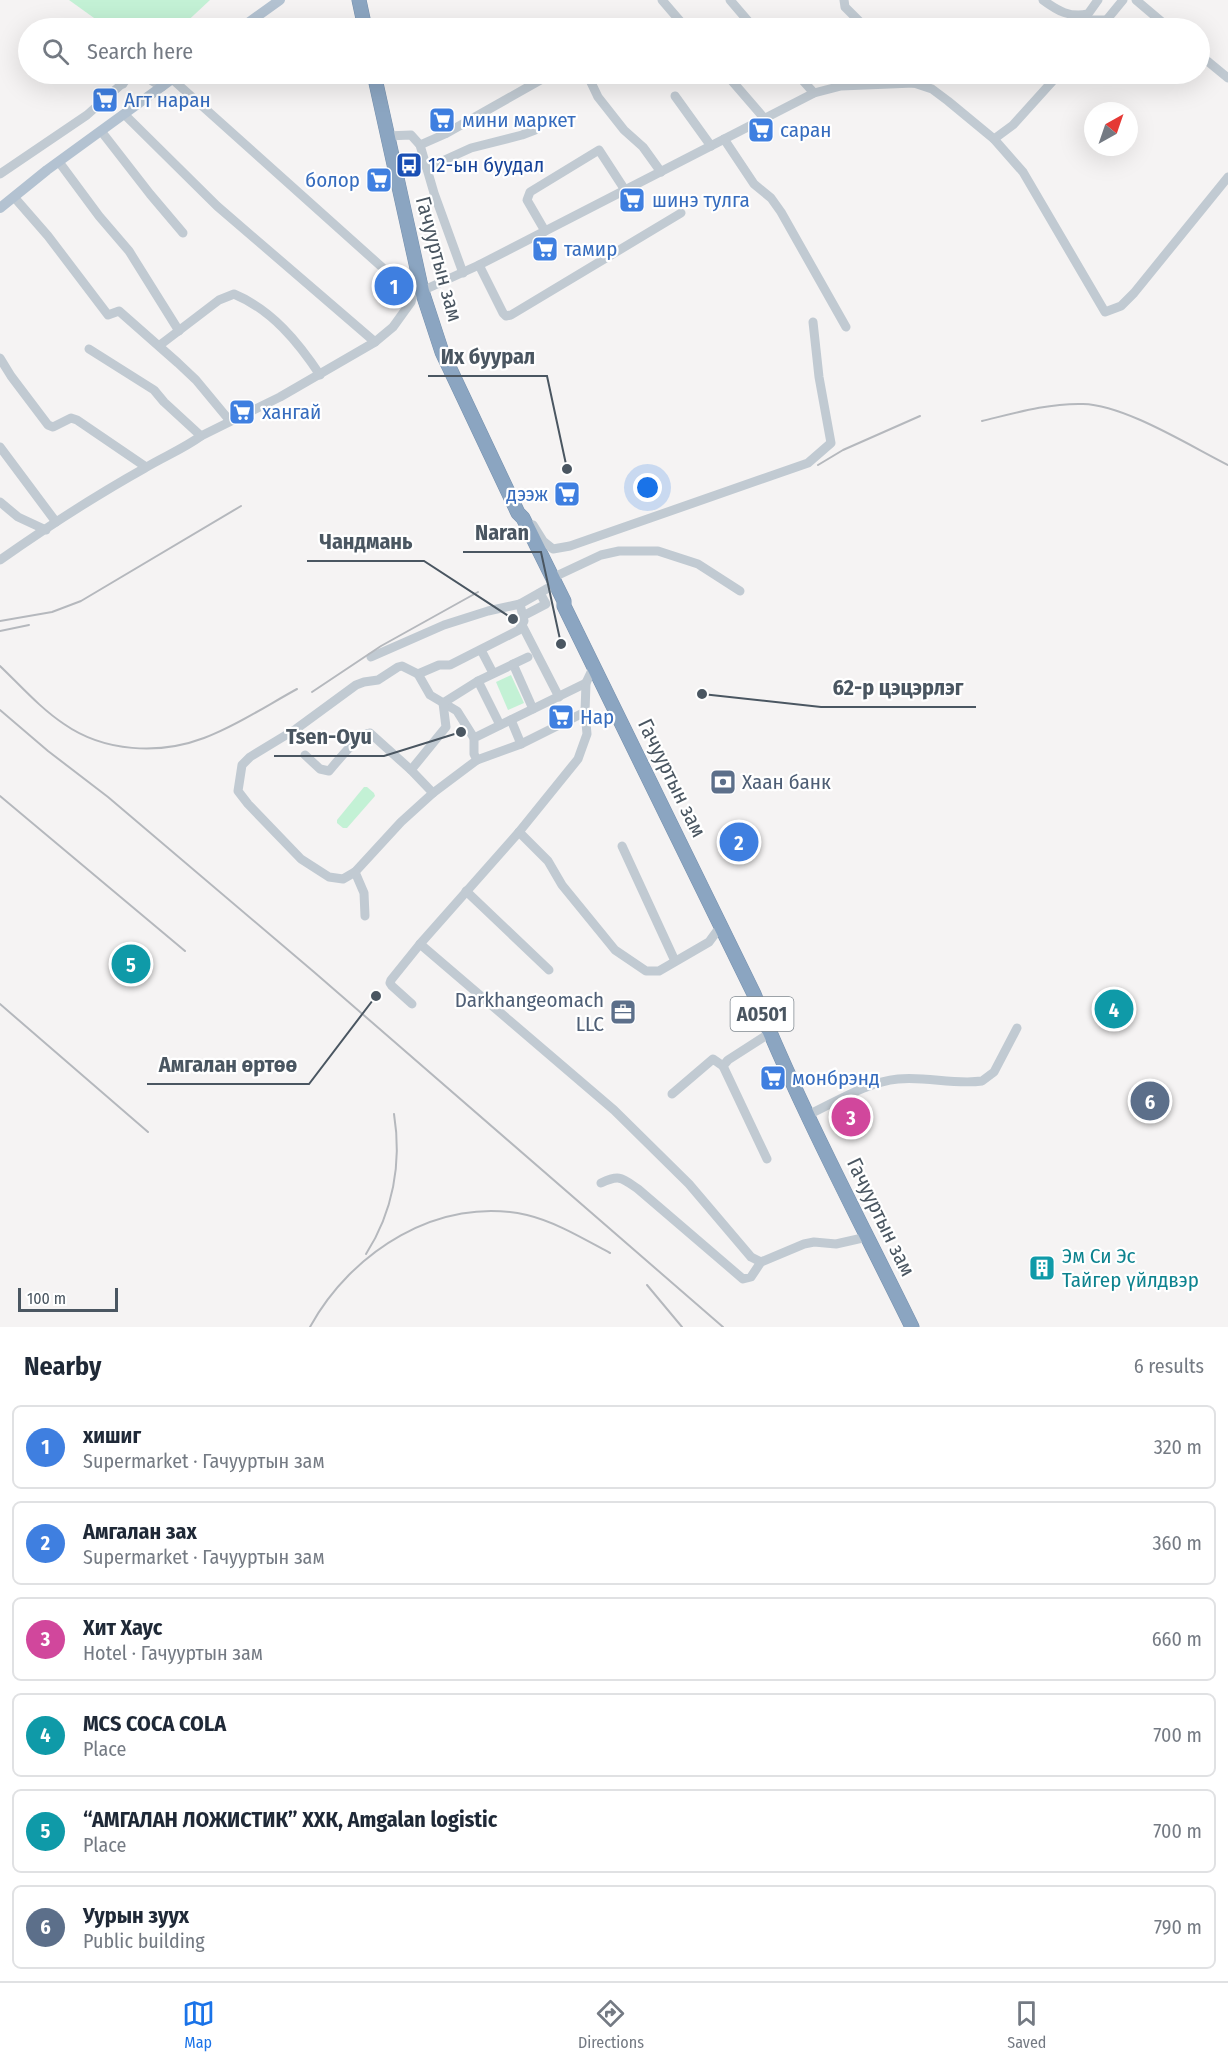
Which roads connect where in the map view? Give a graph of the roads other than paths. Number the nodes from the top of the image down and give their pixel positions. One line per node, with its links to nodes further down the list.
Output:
1 (280, 0): 10 (main road)
2 (360, 0): 11 (highway)
3 (662, 0): 12 (street)
4 (730, 0): 13 (street)
5 (844, 0): 14 (street)
6 (1043, 0): 15 (street)
7 (1098, 0): 16 (street)
8 (1123, 0): 17 (street)
9 (1136, 0): 18 (street)
10 (255, 18)
11 (363, 18)
12 (678, 18)
13 (745, 18)
14 (856, 18)
15 (1083, 18)
16 (1091, 18)
17 (1108, 18)
18 (1157, 18)
19 (1210, 63): 20 (street)
20 (1228, 78)
21 (123, 84): 48 (street)
22 (157, 84): 33 (street)
23 (166, 84): 33 (main road)
24 (185, 84): 57 (street)
25 (376, 84): 40 (highway, Гачууртын зам / A0501)
26 (533, 84): 43 (street)
27 (592, 84): 47 (street)
28 (735, 84): 37 (street)
29 (806, 84): 34 (street)
30 (880, 84): 34 (street)
31 (917, 84): 42 (street)
32 (1050, 84): 42 (street)
33 (162, 87): 36 (main road)
34 (814, 93): 37 (street)
35 (675, 96): 44 (street)
36 (124, 114): 39 (main road); 61 (street)
37 (764, 118): 41 (street)
38 (535, 130): 46 (street)
39 (101, 131): 45 (main road); 54 (street)
40 (387, 136): 43 (street); 57 (highway, Гачууртын зам / A0501)
41 (724, 139): 44 (street); 59 (street)
42 (994, 139): 49 (street)
43 (420, 145): 46 (street)
44 (711, 146): 47 (street)
45 (59, 162): 51 (main road); 60 (street)
46 (427, 168): 56 (street)
47 (661, 172): 50 (street)
48 (0, 174)
49 (1228, 177)
50 (626, 190): 53 (street); 53 (street)
51 (5, 201): 62 (street)
52 (681, 213): 55 (street)
53 (546, 231): 55 (street)
54 (183, 233)
55 (479, 265): 56 (street)
56 (463, 273): 57 (street)
57 (418, 293): 61 (street); 71 (highway, Гачууртын зам / A0501)
58 (813, 322): 71 (street)
59 (846, 327)
60 (179, 331): 62 (street); 65 (street)
61 (375, 342): 65 (street)
62 (160, 345): 66 (street)
63 (89, 349): 67 (street)
64 (0, 358): 69 (street)
65 (320, 375): 66 (street)
66 (230, 421): 67 (street)
67 (201, 436): 69 (street)
68 (0, 447): 72 (street)
69 (146, 467): 72 (street)
70 (0, 502): 73 (street)
71 (520, 512): 75 (highway, Гачууртын зам / A0501)
72 (56, 522): 73 (street)
73 (46, 530): 74 (street)
74 (0, 560)
75 (547, 586): 76 (street); 77 (street); 78 (street); 84 (highway, Гачууртын зам / A0501)
76 (740, 591)
77 (520, 604): 78 (street); 81 (street)
78 (523, 616): 79 (street)
79 (523, 627): 80 (street); 89 (street)
80 (481, 650): 85 (street); 86 (street)
81 (370, 657)
82 (528, 657): 83 (street)
83 (513, 664): 86 (street); 91 (street)
84 (594, 666): 88 (street); 106 (highway, Гачууртын зам / A0501)
85 (418, 674): 90 (street); 103 (street)
86 (493, 674): 87 (street)
87 (478, 681): 90 (street); 94 (street)
88 (586, 683): 89 (street); 92 (street)
89 (559, 697): 91 (street)
90 (443, 703): 95 (street); 99 (street)
91 (533, 709): 93 (street)
92 (585, 712): 96 (street); 101 (street)
93 (511, 720): 94 (street); 96 (street)
94 (500, 725): 95 (street)
95 (474, 738): 98 (street)
96 (521, 744): 98 (street)
97 (305, 755): 99 (street)
98 (477, 760): 100 (street)
99 (411, 770): 100 (street)
100 (433, 793): 103 (street)
101 (519, 832): 104 (street); 108 (street)
102 (621, 846): 108 (street)
103 (355, 872): 105 (street)
104 (466, 891): 107 (street); 109 (street)
105 (365, 916)
106 (720, 927): 108 (street); 112 (highway, Гачууртын зам / A0501)
107 (420, 944): 110 (street); 119 (street)
108 (675, 961)
109 (549, 970)
110 (412, 1004)
111 (1017, 1028): 115 (street)
112 (770, 1033): 113 (street); 115 (highway, Гачууртын зам / A0501)
113 (723, 1066): 114 (street); 116 (street)
114 (672, 1094)
115 (808, 1115): 118 (highway, Гачууртын зам / A0501)
116 (767, 1159)
117 (601, 1183): 119 (street)
118 (867, 1237): 119 (street); 120 (highway, Гачууртын зам / A0501)
119 (761, 1262)
120 (912, 1327)

